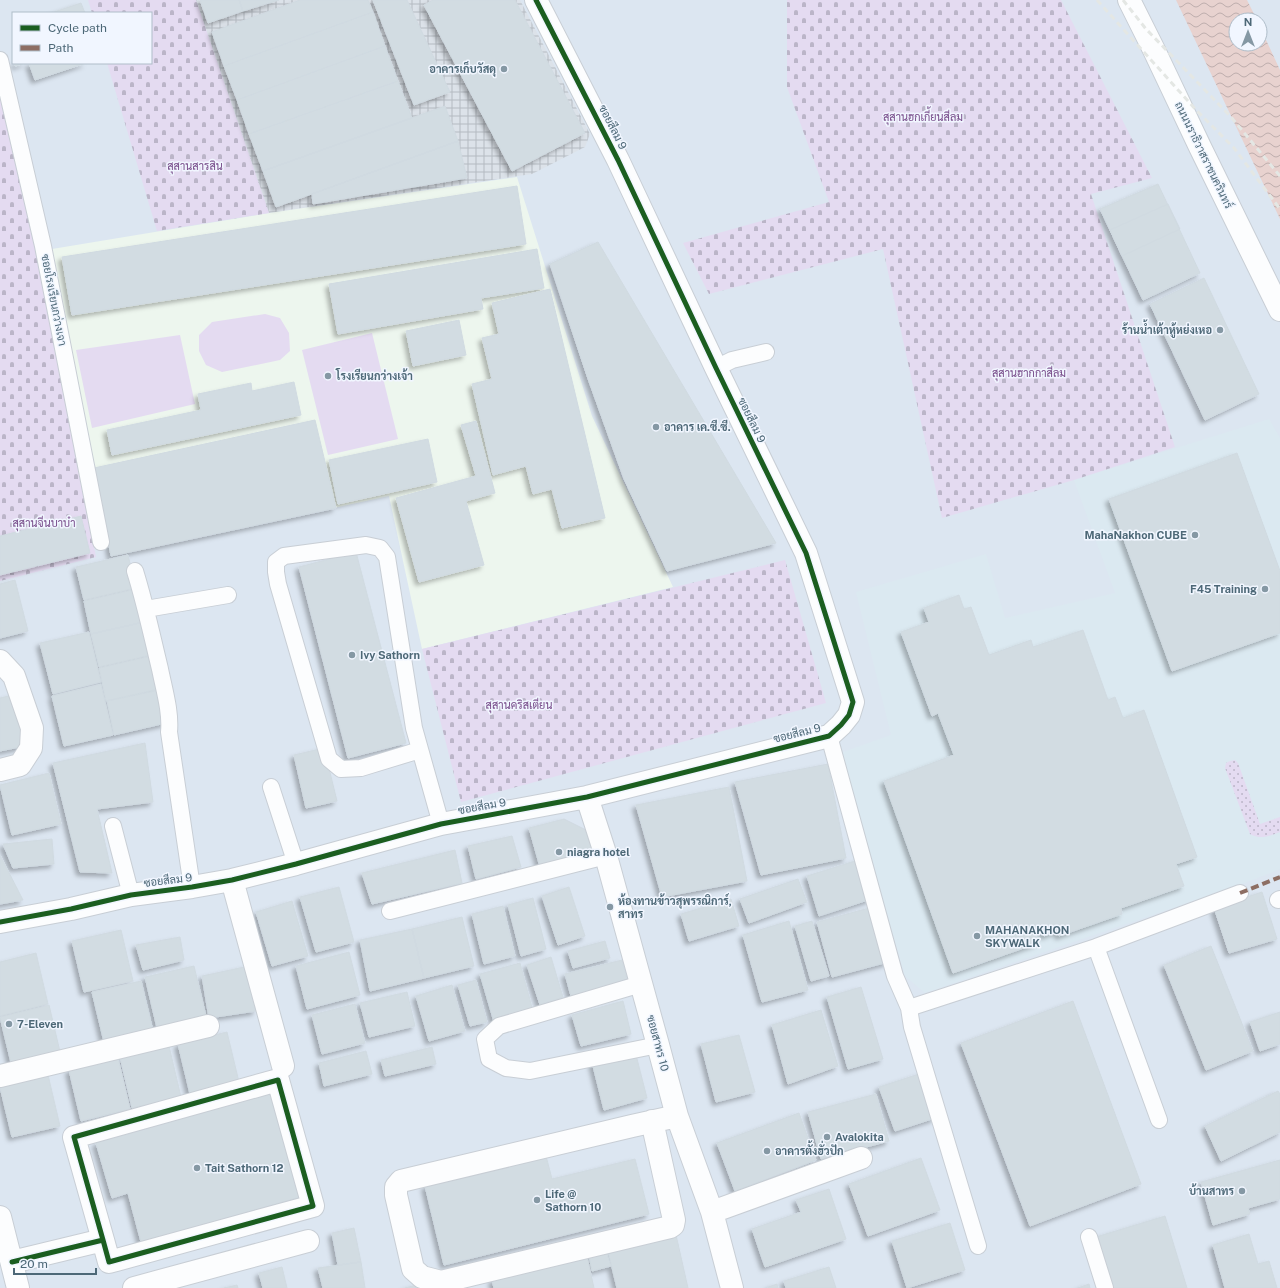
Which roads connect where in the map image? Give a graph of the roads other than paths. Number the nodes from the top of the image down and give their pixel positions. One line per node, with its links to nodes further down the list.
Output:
1 (536, 0): 6 (street, ซอยสีลม 9)
2 (1129, 0): 4 (street, ถนนนราธิวาสราชนครินทร์)
3 (0, 60): 7 (lane, ซอยโรงเรียนกว่างเจา)
4 (1280, 310)
5 (766, 352): 6 (lane)
6 (716, 368): 12 (street, ซอยสีลม 9)
7 (101, 542)
8 (135, 571): 10 (lane)
9 (228, 596): 10 (lane)
10 (146, 609): 22 (lane)
11 (0, 662): 14 (street)
12 (828, 736): 16 (street, ซอยสีลม 9); 29 (lane)
13 (420, 750): 13 (lane); 17 (lane)
14 (0, 770)
15 (271, 787): 20 (lane)
16 (587, 797): 17 (street, ซอยสีลม 9); 19 (street, ซอยสาทร 10)
17 (441, 824): 20 (street, ซอยสีลม 9)
18 (113, 826): 24 (lane)
19 (606, 856): 25 (lane); 28 (street, ซอยสาทร 10)
20 (296, 864): 21 (street, ซอยสีลม 9)
21 (232, 880): 22 (street, ซอยสีลม 9); 32 (street)
22 (192, 887): 24 (street, ซอยสีลม 9)
23 (1240, 893): 27 (lane)
24 (131, 895): 26 (street, ซอยสีลม 9)
25 (390, 911)
26 (0, 922)
27 (1096, 947): 29 (lane); 35 (lane)
28 (641, 984): 31 (street, ซอยสาทร 10); 31 (lane)
29 (909, 1008): 43 (lane)
30 (208, 1026): 33 (street)
31 (658, 1045): 34 (street, ซอยสาทร 10)
32 (283, 1066)
33 (0, 1076)
34 (676, 1116): 36 (street); 38 (street, ซอยสาทร 10)
35 (1159, 1120)
36 (652, 1121): 36 (street)
37 (861, 1158): 38 (street)
38 (712, 1212): 47 (street, ซอยสาทร 10)
39 (0, 1218): 44 (street)
40 (1089, 1237): 48 (lane)
41 (103, 1240): 41 (street); 44 (street)
42 (308, 1241): 46 (street)
43 (978, 1246)
44 (12, 1262): 45 (street)
45 (18, 1288)
46 (134, 1288)
47 (731, 1288)
48 (1105, 1288)

